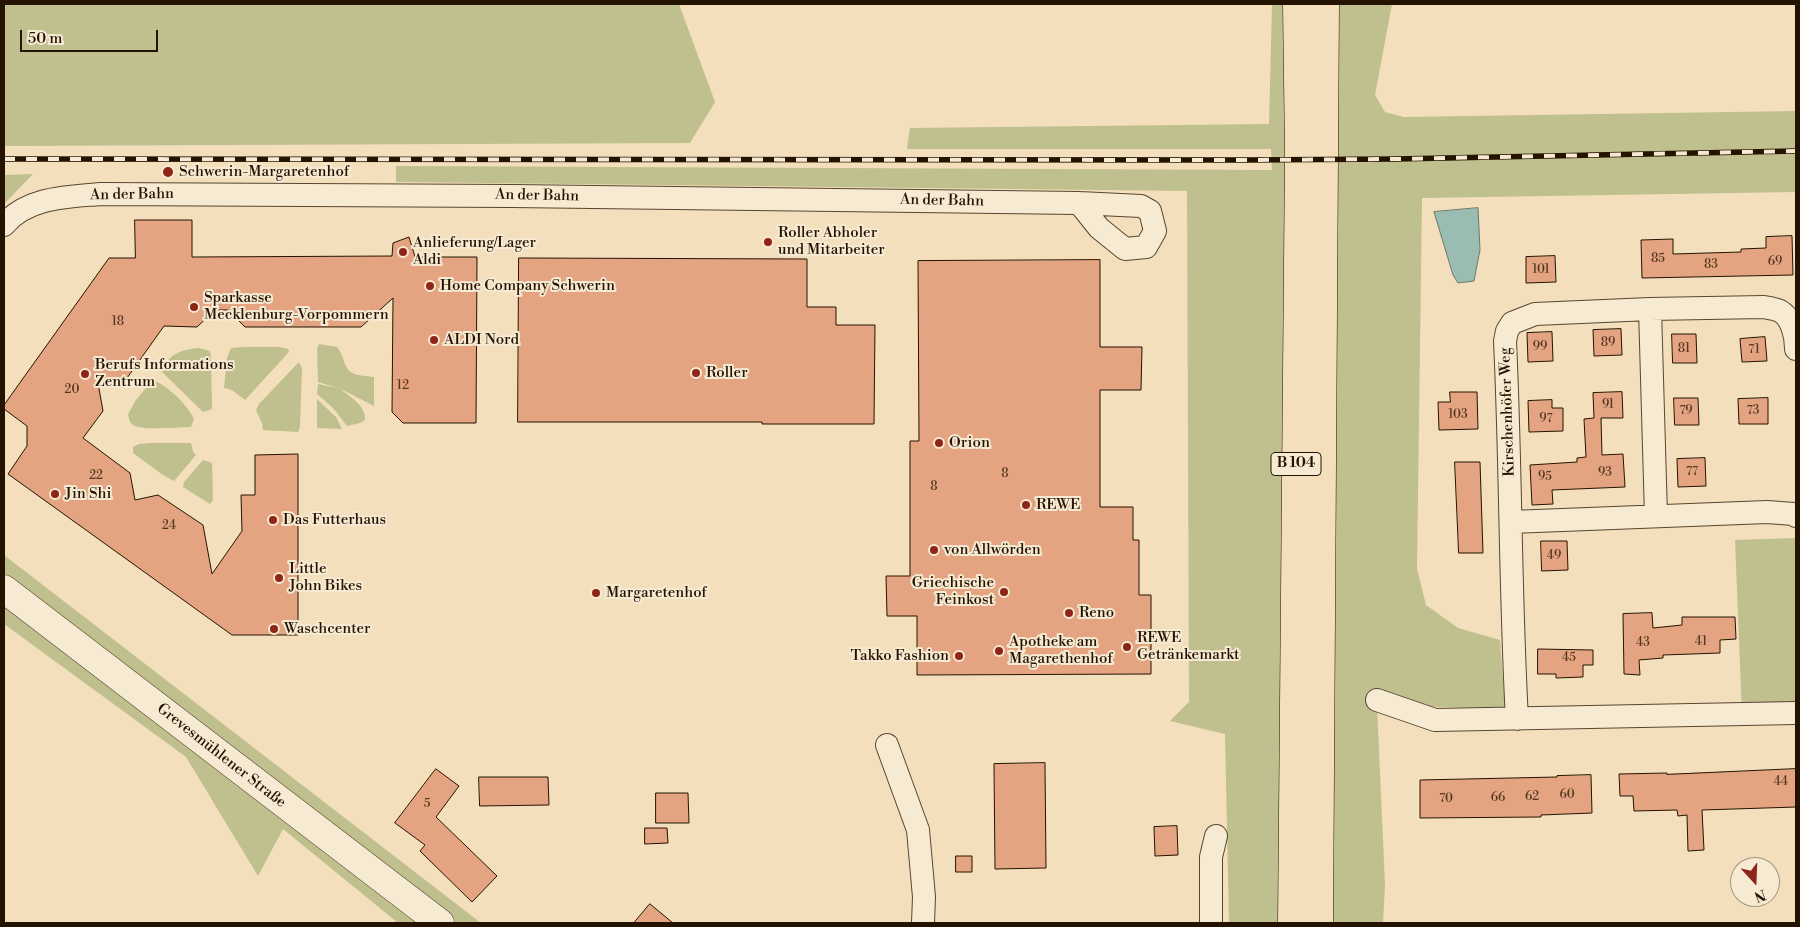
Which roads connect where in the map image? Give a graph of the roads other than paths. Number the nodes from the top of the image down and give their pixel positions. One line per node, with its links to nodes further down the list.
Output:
1 (1297, 4): 19 (highway, B 104)
2 (1324, 4): 20 (highway, B 104)
3 (1079, 203): 4 (street, An der Bahn)
4 (4, 225)
5 (1650, 309): 6 (street, Kirschenhöfer Weg); 8 (street); 9 (street, Kirschenhöfer Weg)
6 (1796, 349)
7 (1796, 512): 8 (street)
8 (1656, 516): 9 (street)
9 (1511, 522): 13 (street, Kirschenhöfer Weg)
10 (4, 589): 16 (street, Grevesmühlener Straße)
11 (1377, 700): 13 (street)
12 (1796, 713): 13 (street)
13 (1517, 719)
14 (887, 745): 17 (street)
15 (1216, 836): 18 (street)
16 (440, 923)
17 (923, 923)
18 (1211, 923)
19 (1292, 923)
20 (1319, 923)

